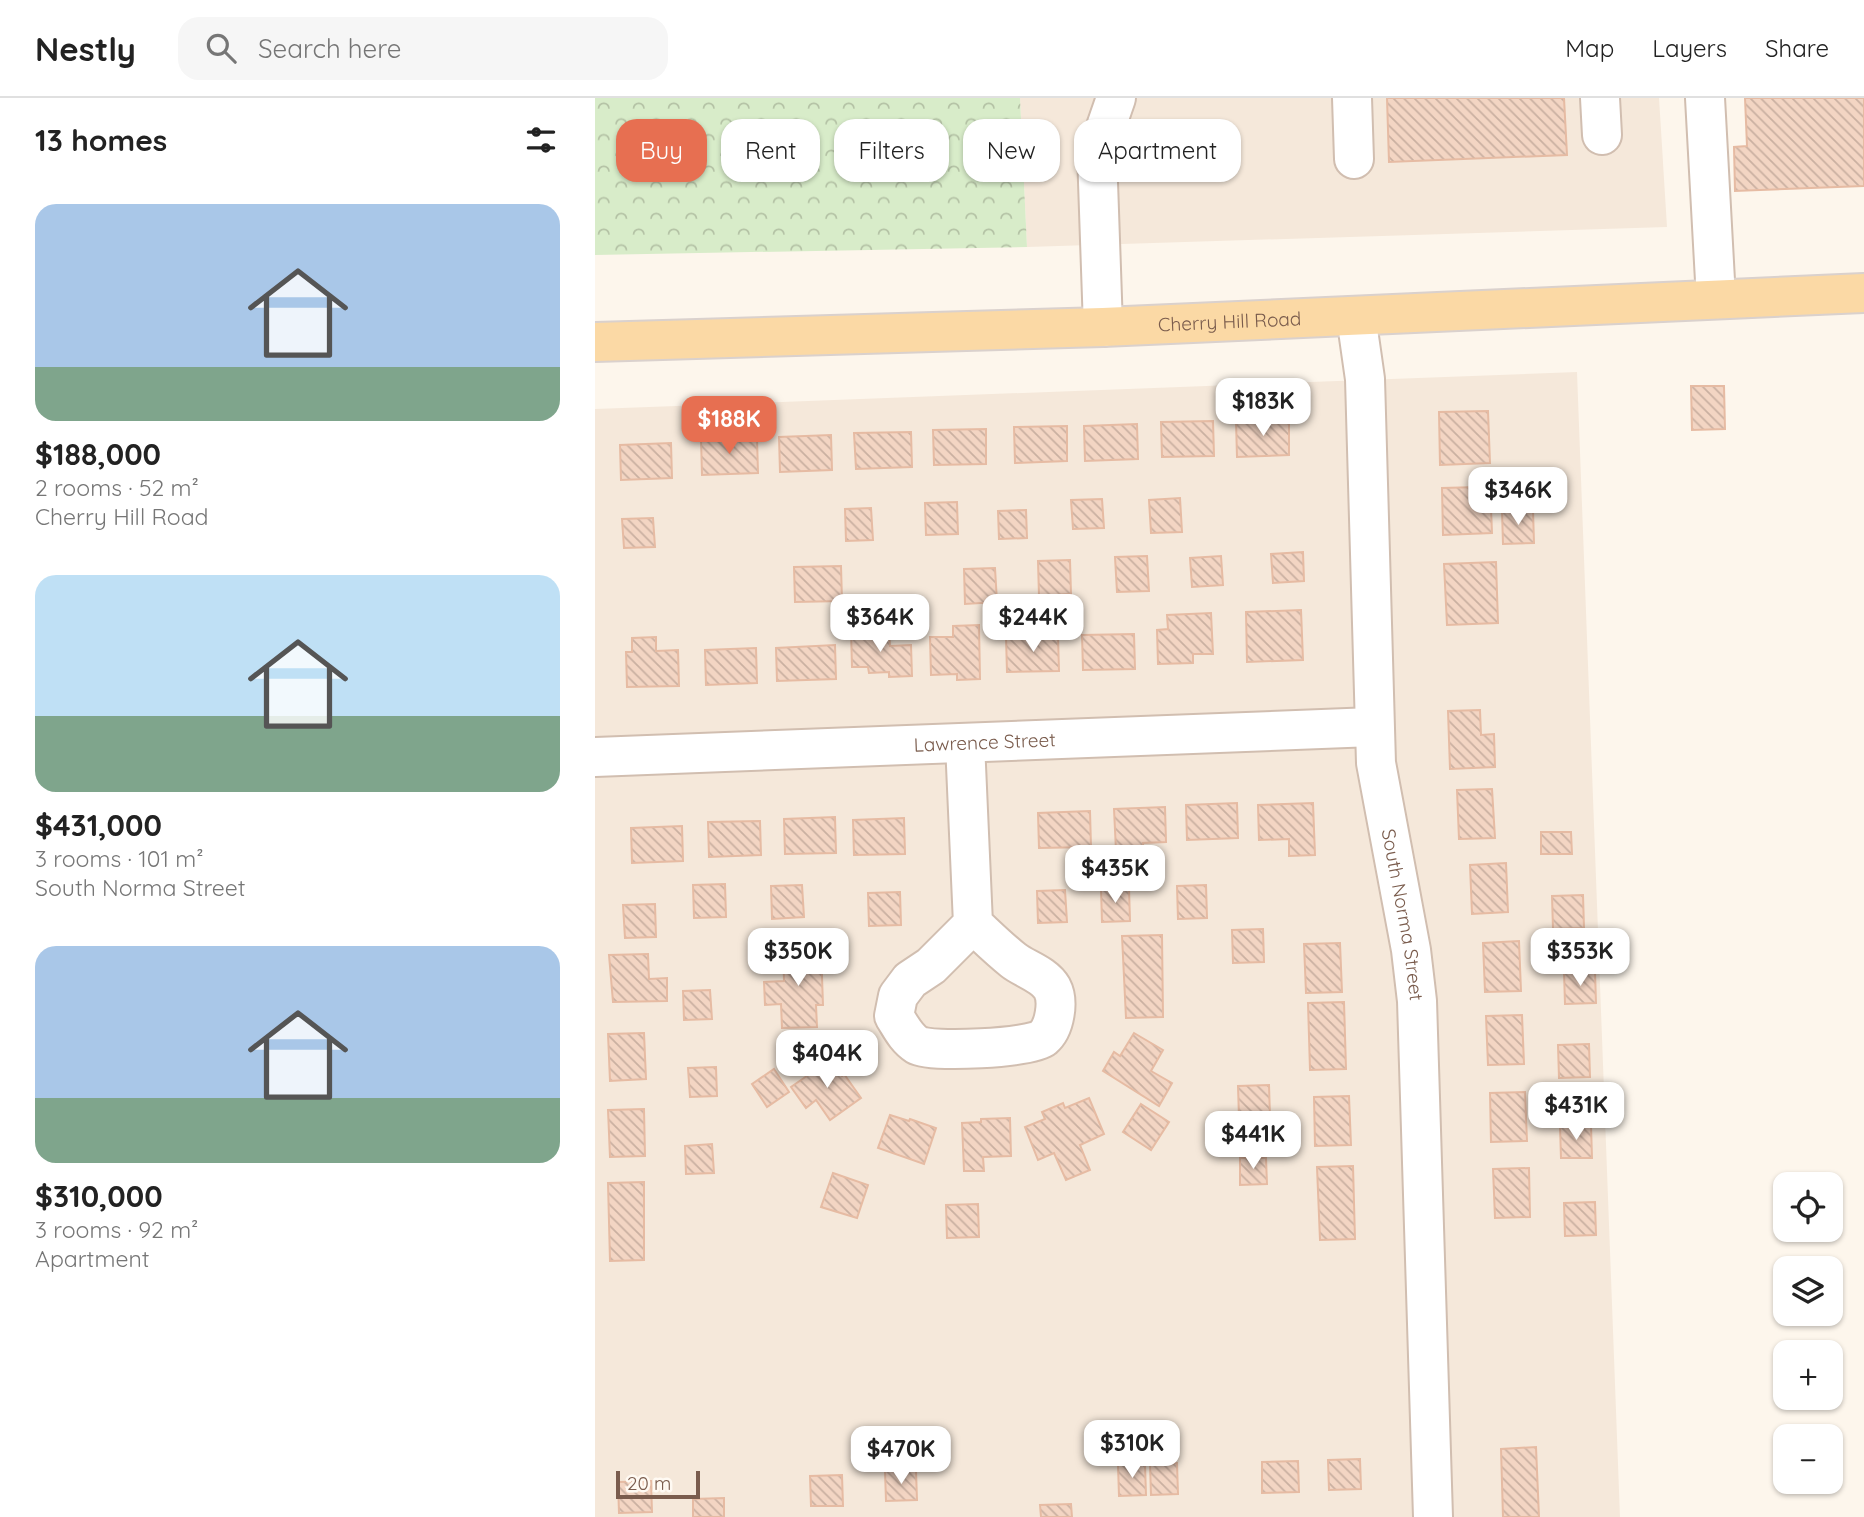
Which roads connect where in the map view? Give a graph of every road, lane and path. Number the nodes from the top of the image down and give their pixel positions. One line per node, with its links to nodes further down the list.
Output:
1 (1116, 98): 8 (street)
2 (1352, 98): 4 (street)
3 (1705, 98): 6 (street)
4 (1354, 159)
5 (1864, 293): 6 (main road, Cherry Hill Road)
6 (1716, 299): 7 (main road, Cherry Hill Road)
7 (1356, 316): 8 (main road, Cherry Hill Road); 10 (street, South Norma Street)
8 (1103, 327): 9 (main road, Cherry Hill Road)
9 (595, 342)
10 (1373, 727): 11 (street, Lawrence Street); 14 (street, South Norma Street)
11 (965, 743): 12 (street, Lawrence Street); 13 (street)
12 (595, 757)
13 (973, 924)
14 (1433, 1517)

